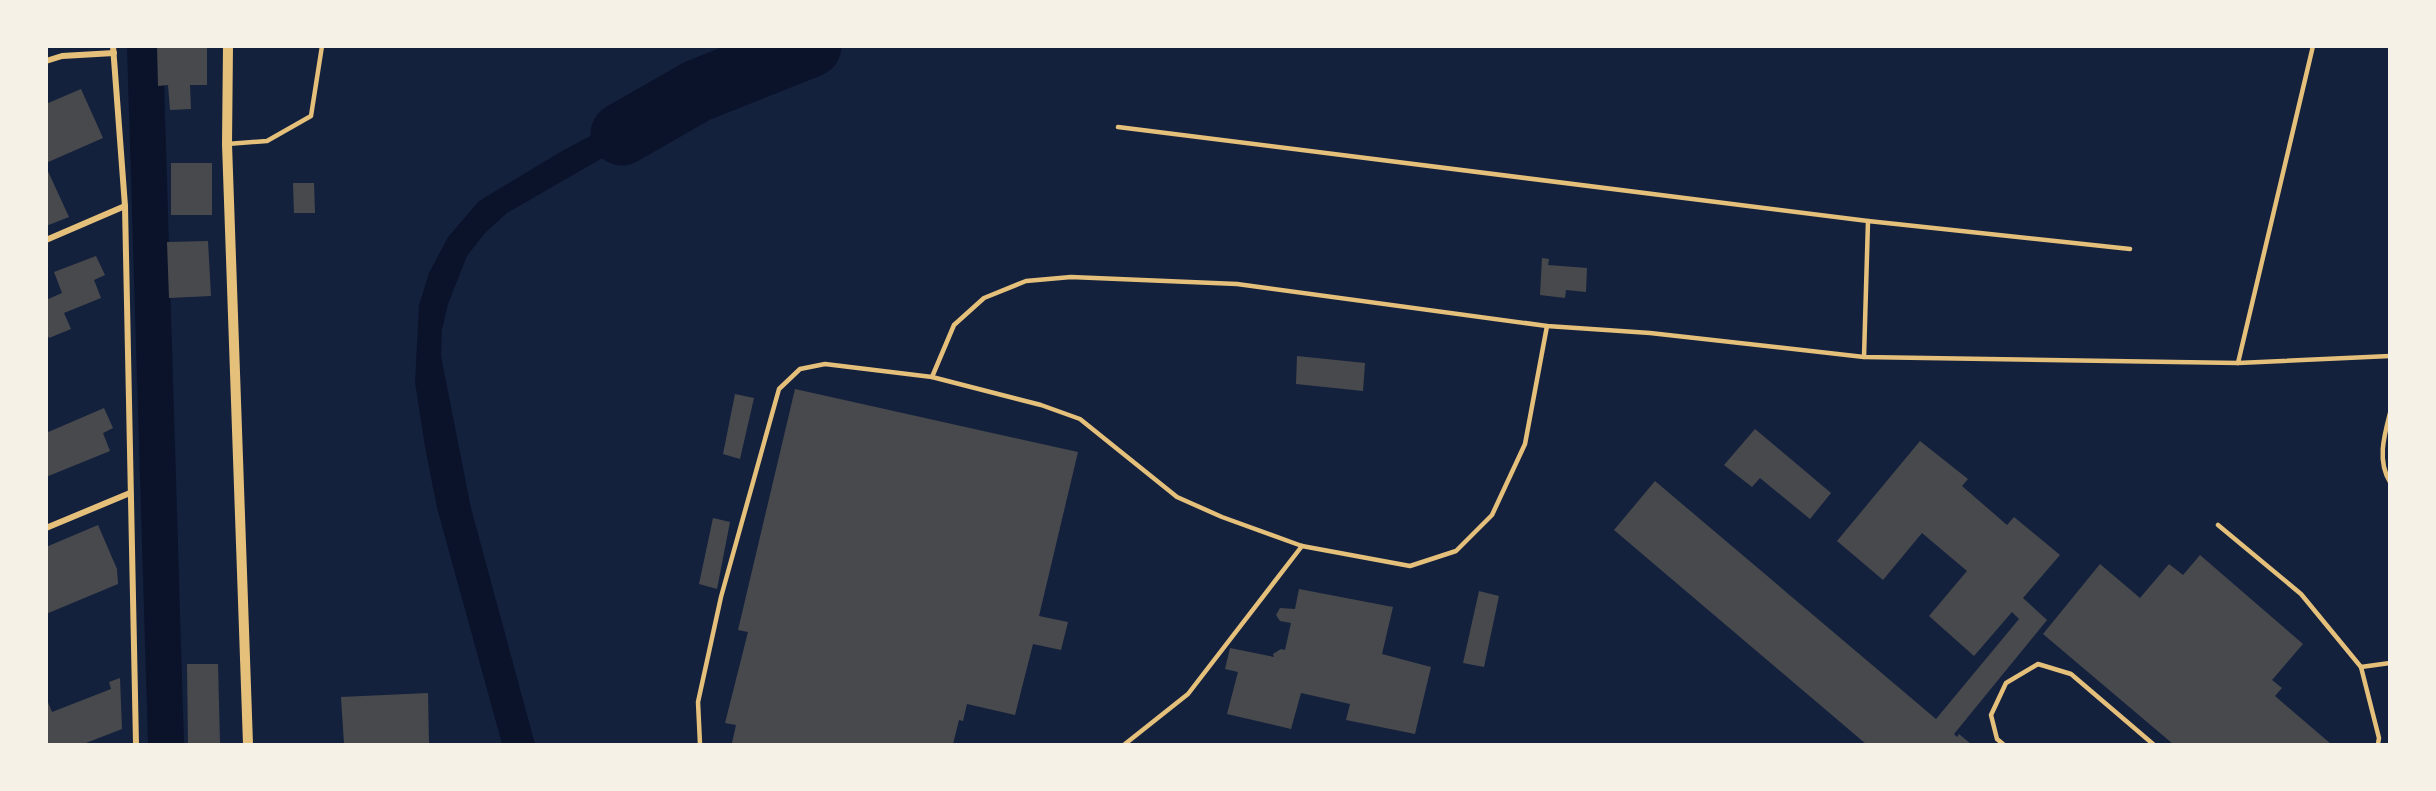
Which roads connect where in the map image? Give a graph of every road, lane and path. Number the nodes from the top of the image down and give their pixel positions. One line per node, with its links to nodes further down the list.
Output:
1 (228, 46): 7 (street)
2 (322, 46): 7 (lane)
3 (2313, 46): 15 (lane)
4 (114, 50): 5 (street); 8 (street)
5 (46, 61)
6 (1118, 127): 9 (lane)
7 (228, 144): 26 (street)
8 (125, 206): 10 (street); 19 (street)
9 (1868, 221): 11 (lane); 14 (lane)
10 (46, 240)
11 (2130, 249)
12 (1547, 326): 14 (lane); 16 (lane); 22 (lane)
13 (2390, 356): 15 (lane)
14 (1864, 357): 15 (lane)
15 (2238, 363)
16 (932, 377): 22 (lane); 27 (lane)
17 (2390, 413): 18 (lane)
18 (2390, 482)
19 (130, 493): 21 (street); 25 (street)
20 (2218, 525): 24 (lane)
21 (46, 528)
22 (1302, 546): 28 (lane)
23 (2390, 663): 24 (lane)
24 (2361, 667): 31 (lane)
25 (136, 744)
26 (248, 744)
27 (700, 744)
28 (1125, 744)
29 (2003, 744): 30 (lane)
30 (2153, 744)
31 (2378, 744)

